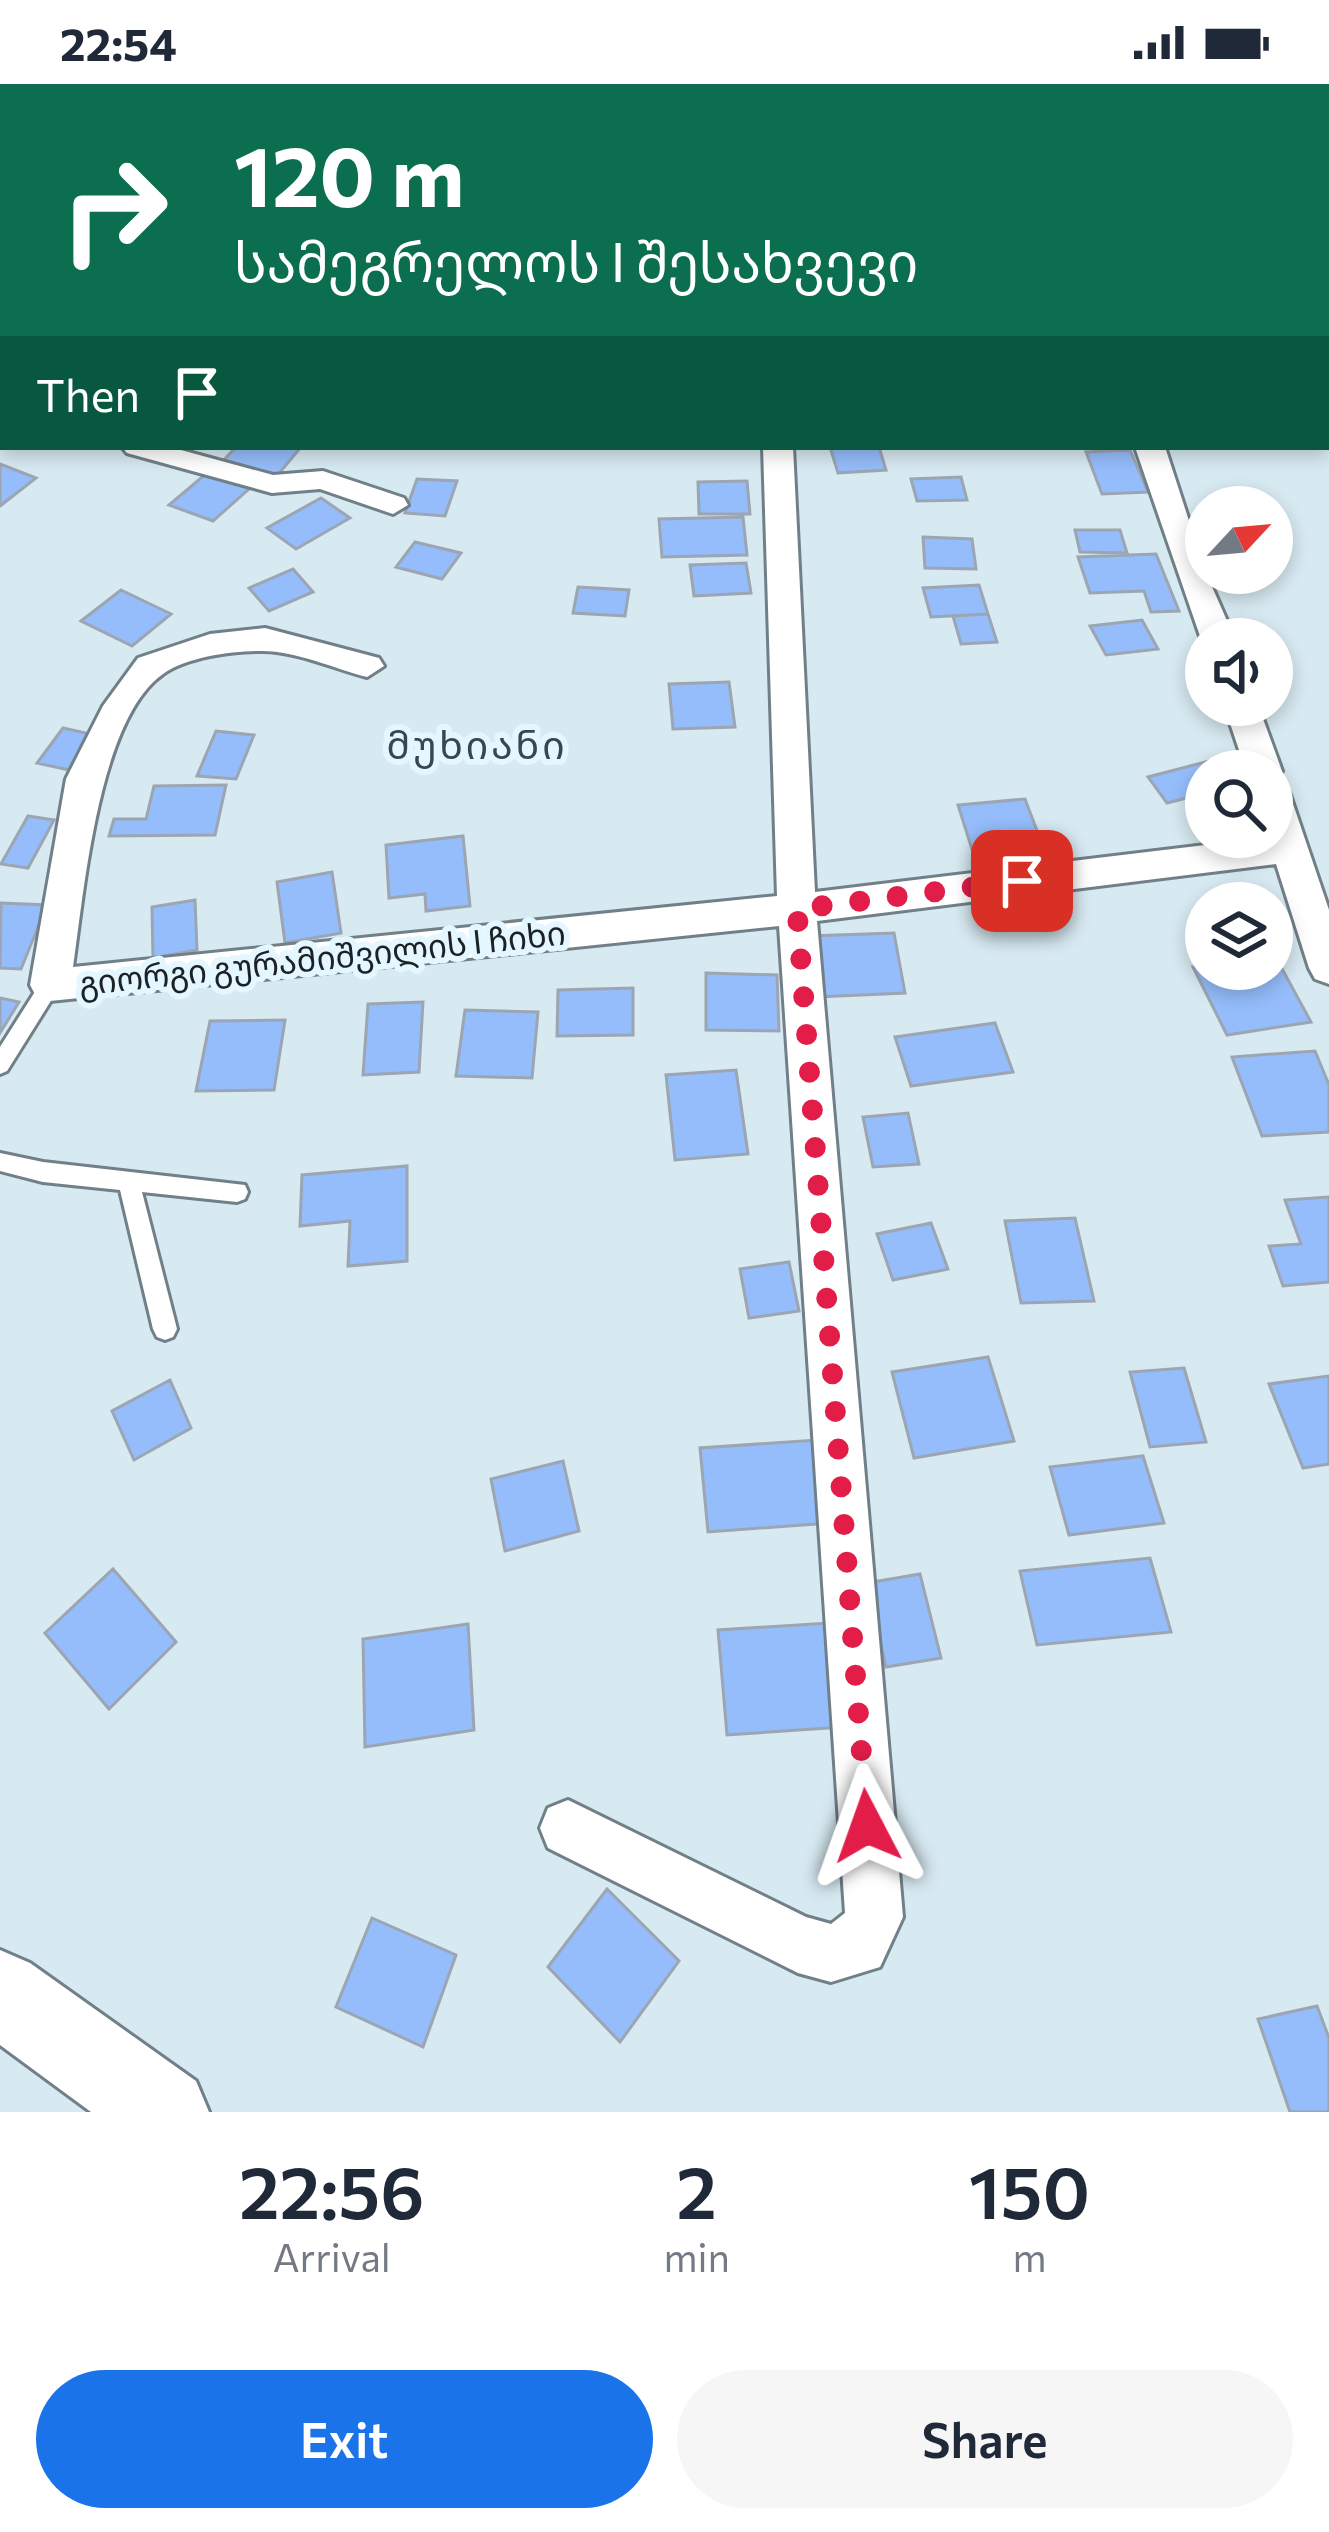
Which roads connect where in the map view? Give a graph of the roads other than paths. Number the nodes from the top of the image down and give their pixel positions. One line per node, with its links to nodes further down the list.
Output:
1 (148, 450): 4 (street)
2 (778, 450): 9 (street)
3 (1151, 450): 5 (street)
4 (393, 505)
5 (1211, 618)
6 (367, 666): 11 (street, გიორგი გურამიშვილის I ჩიხი)
7 (1293, 854): 10 (street)
8 (1210, 858): 9 (street, გიორგი გურამიშვილის I ჩიხი)
9 (797, 909): 11 (street, გიორგი გურამიშვილის I ჩიხი); 17 (street)
10 (1329, 968)
11 (50, 986): 12 (lane)
12 (0, 1065)
13 (0, 1162): 14 (lane)
14 (129, 1182): 15 (lane); 16 (lane)
15 (237, 1192)
16 (165, 1329)
17 (568, 1828)
18 (0, 1993): 19 (street)
19 (165, 2112)

